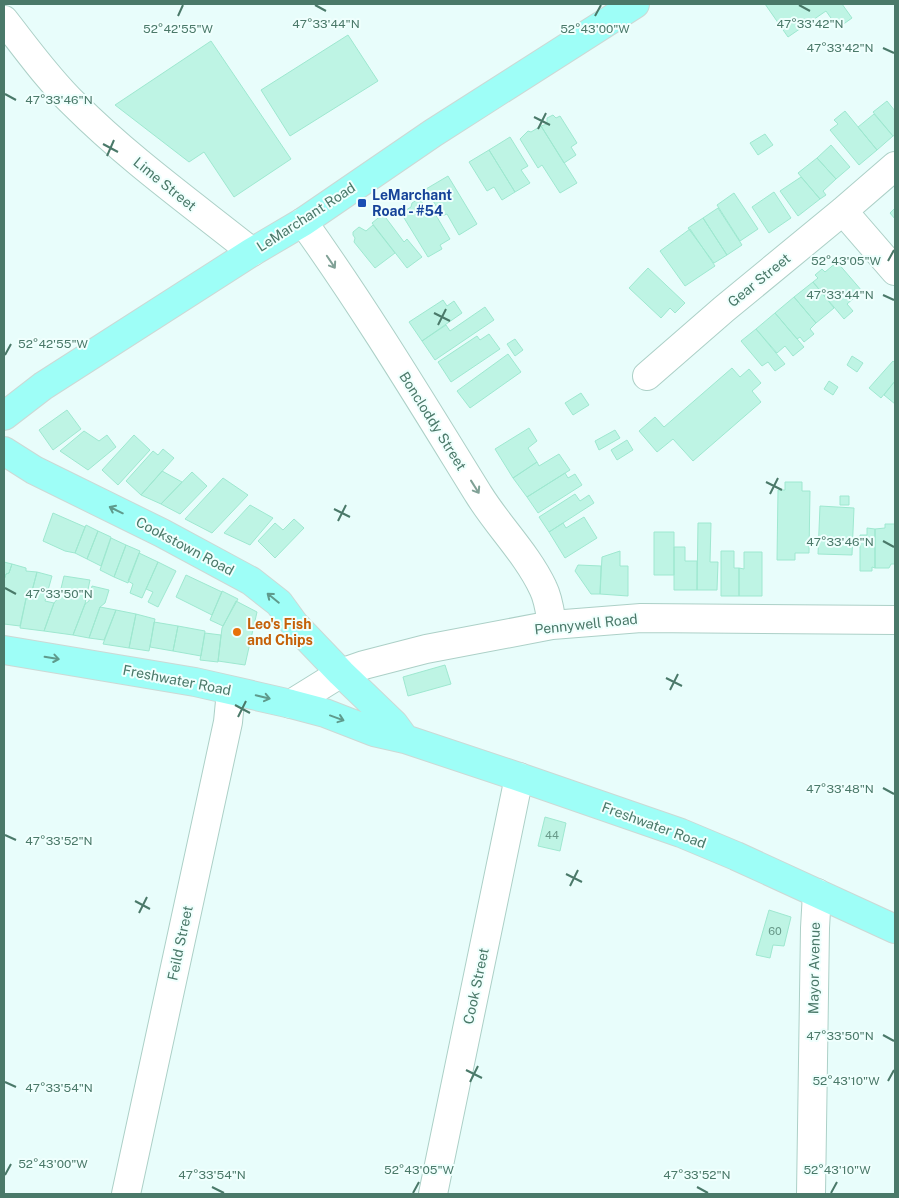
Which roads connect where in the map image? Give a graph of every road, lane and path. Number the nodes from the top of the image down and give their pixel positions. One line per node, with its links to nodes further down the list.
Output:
1 (635, 4): 5 (main road, LeMarchant Road)
2 (4, 20): 6 (street, Lime Street)
3 (895, 166): 4 (street, Gear Street)
4 (844, 211): 7 (street); 8 (street, Gear Street)
5 (303, 222): 6 (main road, LeMarchant Road); 12 (street, Boncloddy Street, one-way to 12)
6 (252, 252): 9 (main road, LeMarchant Road)
7 (895, 271)
8 (646, 376)
9 (4, 416)
10 (4, 451): 14 (main road, Cookstown Road, one-way to 10)
11 (895, 620): 12 (street, Pennywell Road)
12 (552, 625): 14 (street, Pennywell Road)
13 (4, 650): 15 (main road, Freshwater Road, one-way to 15)
14 (341, 673): 16 (street, Pennywell Road); 17 (main road)
15 (231, 691): 16 (main road, Freshwater Road, one-way to 16); 21 (street, Feild Street)
16 (291, 704): 17 (main road, Freshwater Road, one-way to 17)
17 (405, 739): 18 (main road, Freshwater Road)
18 (519, 777): 19 (main road, Freshwater Road); 22 (street, Cook Street)
19 (817, 893): 20 (main road, Freshwater Road); 23 (street, Mayor Avenue)
20 (895, 929)
21 (126, 1194)
22 (433, 1194)
23 (811, 1194)

